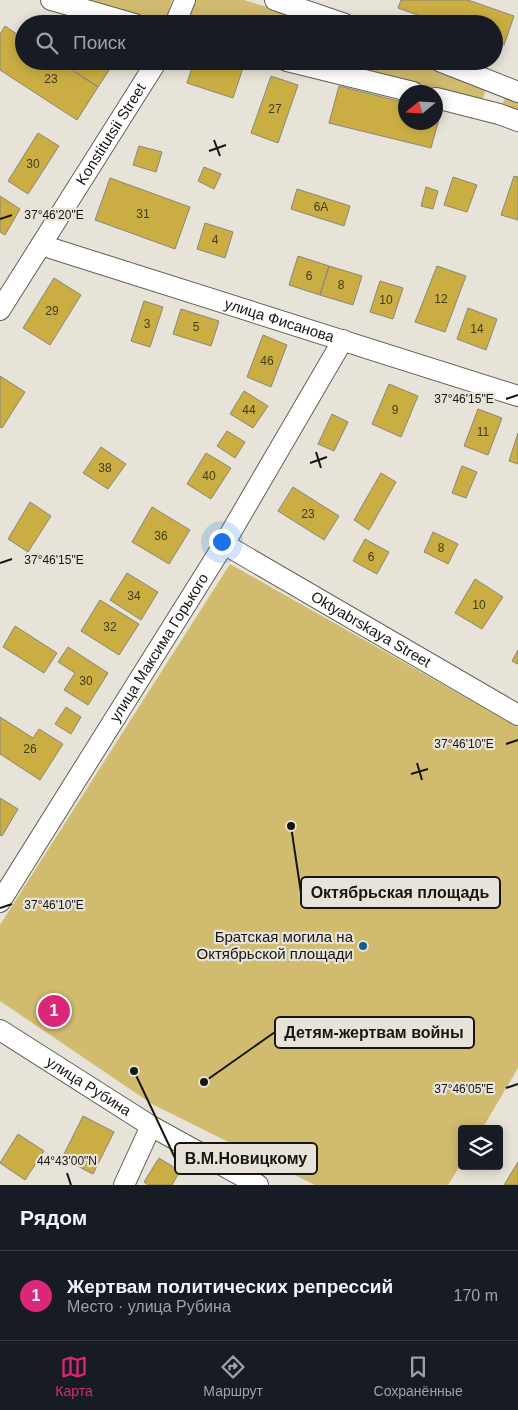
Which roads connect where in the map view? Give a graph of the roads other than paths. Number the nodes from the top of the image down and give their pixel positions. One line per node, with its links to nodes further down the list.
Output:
1 (51, 0): 4 (street)
2 (185, 0): 5 (street)
3 (275, 0): 6 (street)
4 (104, 15)
5 (179, 15)
6 (319, 15)
7 (151, 70): 14 (street, Konstitutsii Street)
8 (324, 70): 10 (street)
9 (462, 70): 11 (street)
10 (398, 88)
11 (518, 92)
12 (443, 100): 13 (street)
13 (518, 122)
14 (41, 245): 15 (street, Konstitutsii Street); 16 (street, улица Фисанова)
15 (0, 310)
16 (343, 340): 17 (street, улица Фисанова); 18 (street, улица Максима Горького)
17 (518, 396)
18 (224, 544): 19 (street, Oktyabrskaya Street); 20 (street, улица Максима Горького)
19 (518, 715)
20 (0, 902)
21 (0, 1030): 22 (street, улица Рубина)
22 (151, 1126): 23 (street); 24 (street, улица Рубина)
23 (124, 1185)
24 (258, 1185)

